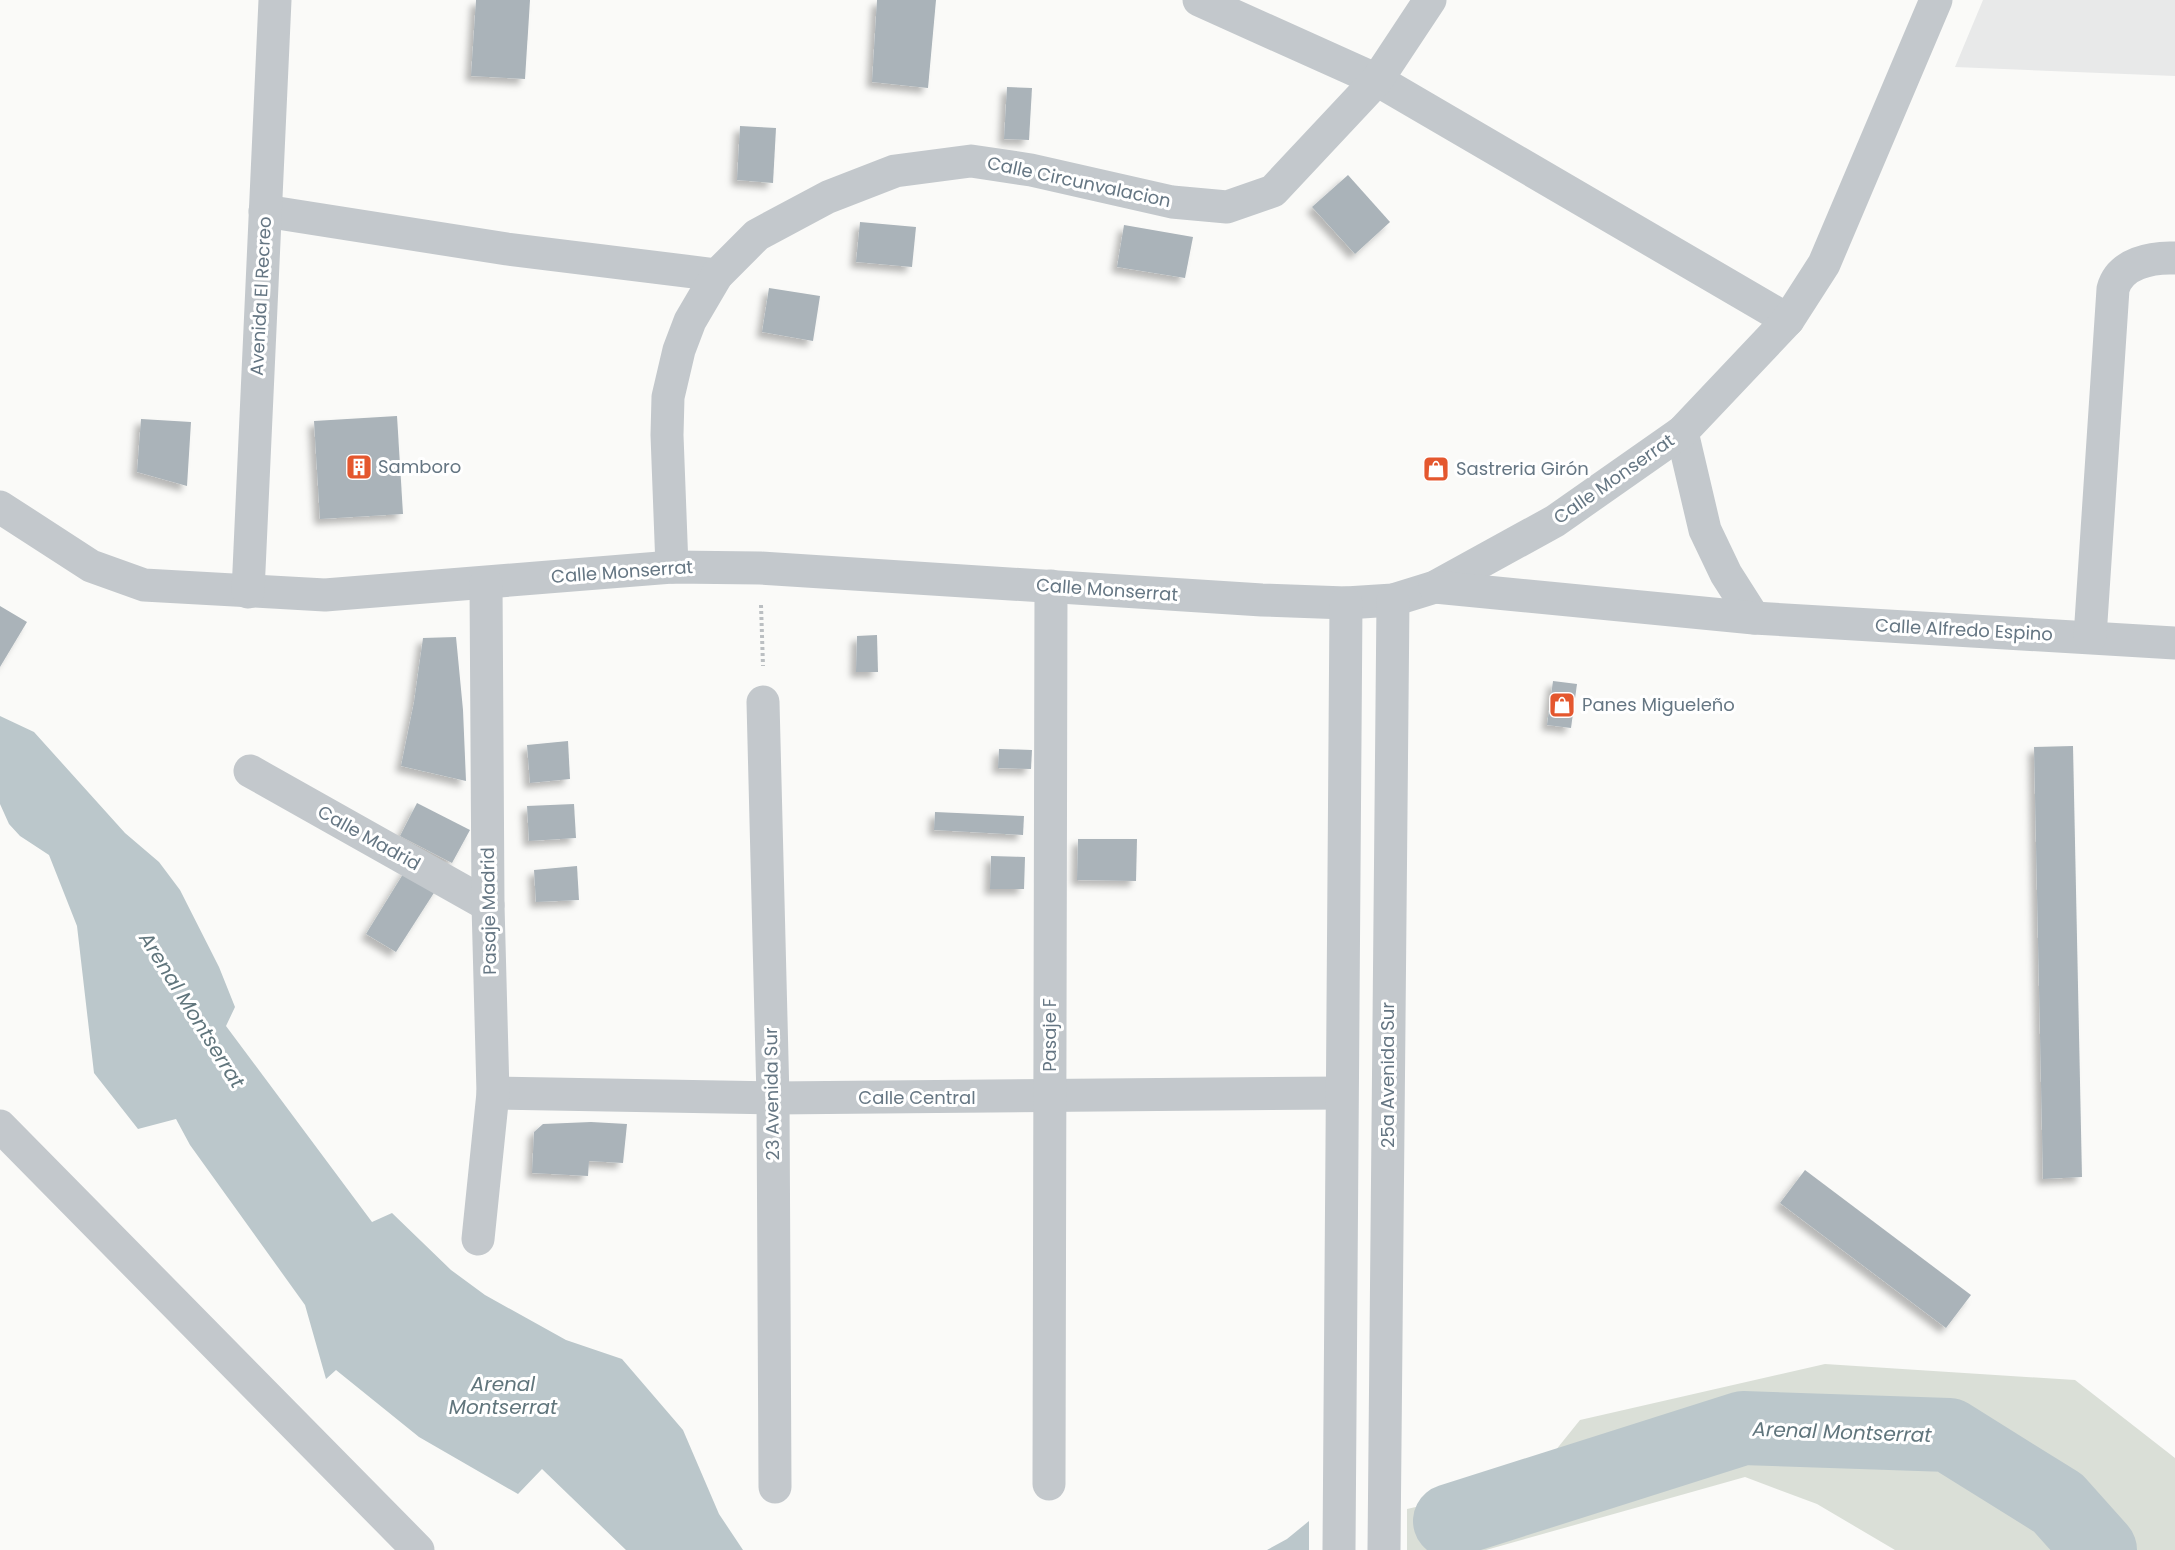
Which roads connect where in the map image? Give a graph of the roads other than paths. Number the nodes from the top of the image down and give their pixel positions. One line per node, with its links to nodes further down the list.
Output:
1 (275, 0): 6 (street, Avenida El Recreo)
2 (1198, 0): 5 (street)
3 (1430, 0): 5 (street, Calle Circunvalacion)
4 (1936, 0): 9 (street, Calle Monserrat)
5 (1377, 80): 8 (street, Calle Circunvalacion); 9 (street)
6 (265, 211): 8 (street); 16 (street, Avenida El Recreo)
7 (2175, 258): 20 (street)
8 (717, 275): 12 (street, Calle Circunvalacion)
9 (1788, 320): 10 (street, Calle Monserrat)
10 (1682, 432): 15 (street, Calle Monserrat); 19 (street)
11 (0, 507): 16 (street, Calle Monserrat)
12 (672, 567): 13 (street, Calle Monserrat); 14 (street, Calle Monserrat)
13 (486, 583): 16 (street, Calle Monserrat); 24 (street, Pasaje Madrid)
14 (1050, 586): 18 (street, Calle Monserrat); 27 (street, Pasaje F)
15 (1435, 587): 17 (street, Calle Monserrat); 19 (street, Calle Alfredo Espino)
16 (248, 592)
17 (1392, 600): 18 (street, Calle Monserrat); 35 (street, 25a Avenida Sur)
18 (1346, 603): 26 (street)
19 (1754, 618): 20 (street, Calle Alfredo Espino)
20 (2090, 638): 21 (street, Calle Alfredo Espino)
21 (2175, 643)
22 (763, 702): 28 (street, 23 Avenida Sur)
23 (250, 771): 24 (street, Calle Madrid)
24 (488, 905): 25 (street, Pasaje Madrid)
25 (493, 1093): 28 (street, Calle Central); 30 (street, Pasaje Madrid)
26 (1340, 1093): 27 (street, Calle Central); 34 (street)
27 (1050, 1097): 28 (street, Calle Central); 31 (street, Pasaje F)
28 (772, 1098): 32 (street, 23 Avenida Sur)
29 (0, 1126): 33 (street)
30 (478, 1239)
31 (1049, 1484)
32 (775, 1487)
33 (418, 1550)
34 (1339, 1550)
35 (1384, 1550)

